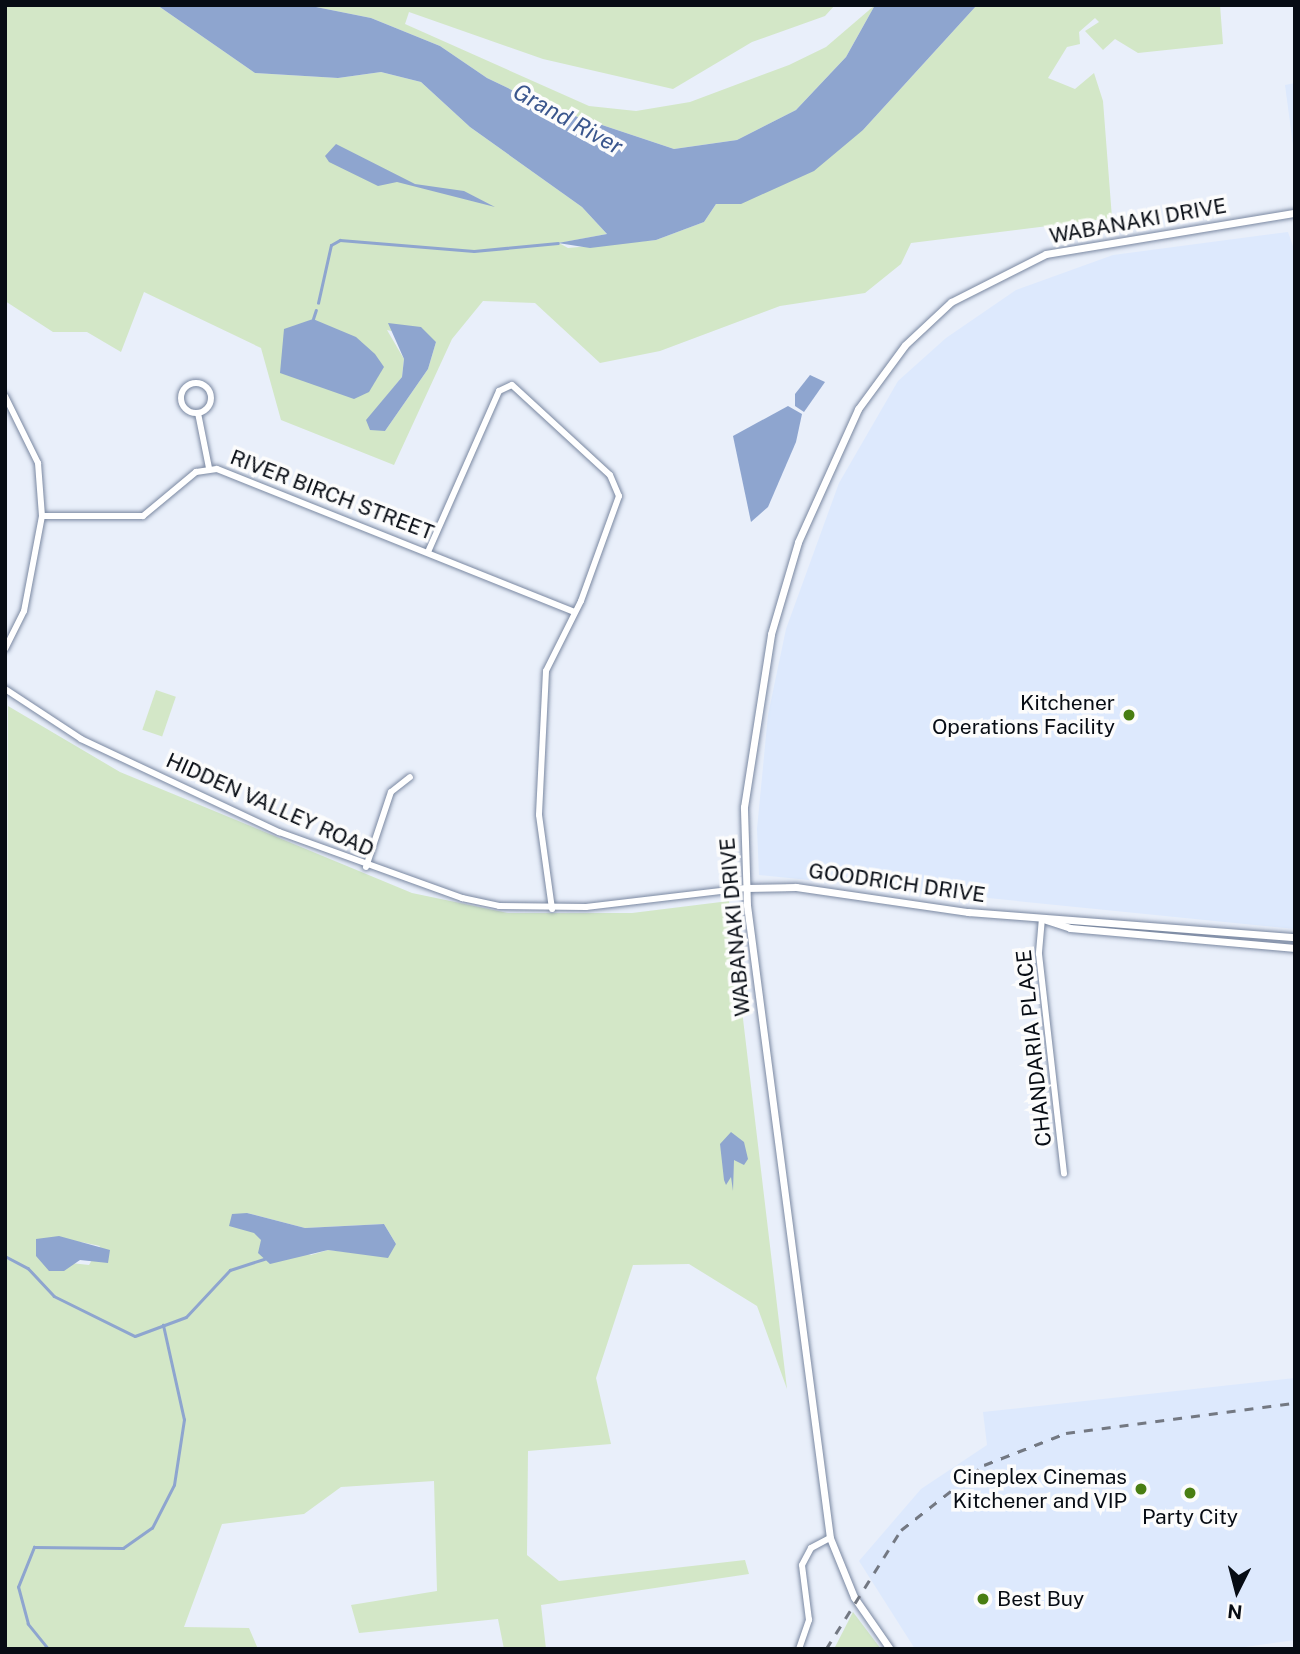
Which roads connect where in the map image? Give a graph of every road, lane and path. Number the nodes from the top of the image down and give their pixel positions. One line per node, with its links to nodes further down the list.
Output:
1 (1295, 213): 12 (street, WABANAKI DRIVE)
2 (5, 396): 5 (street)
3 (198, 413): 3 (street); 4 (street)
4 (209, 468): 5 (street, RIVER BIRCH STREET); 6 (street, RIVER BIRCH STREET)
5 (41, 516): 8 (street)
6 (428, 552): 7 (street, RIVER BIRCH STREET); 7 (street)
7 (574, 612): 13 (street)
8 (5, 649)
9 (5, 690): 11 (street, HIDDEN VALLEY ROAD)
10 (410, 777): 11 (street)
11 (366, 867): 13 (street, HIDDEN VALLEY ROAD)
12 (746, 888): 13 (street, HIDDEN VALLEY ROAD); 14 (street, GOODRICH DRIVE); 18 (street, WABANAKI DRIVE)
13 (552, 909)
14 (1042, 918): 15 (street, GOODRICH DRIVE); 16 (street, GOODRICH DRIVE); 17 (street, CHANDARIA PLACE)
15 (1295, 937)
16 (1295, 948)
17 (1064, 1174)
18 (830, 1538): 19 (street); 20 (street, WABANAKI DRIVE)
19 (799, 1649)
20 (890, 1649)

